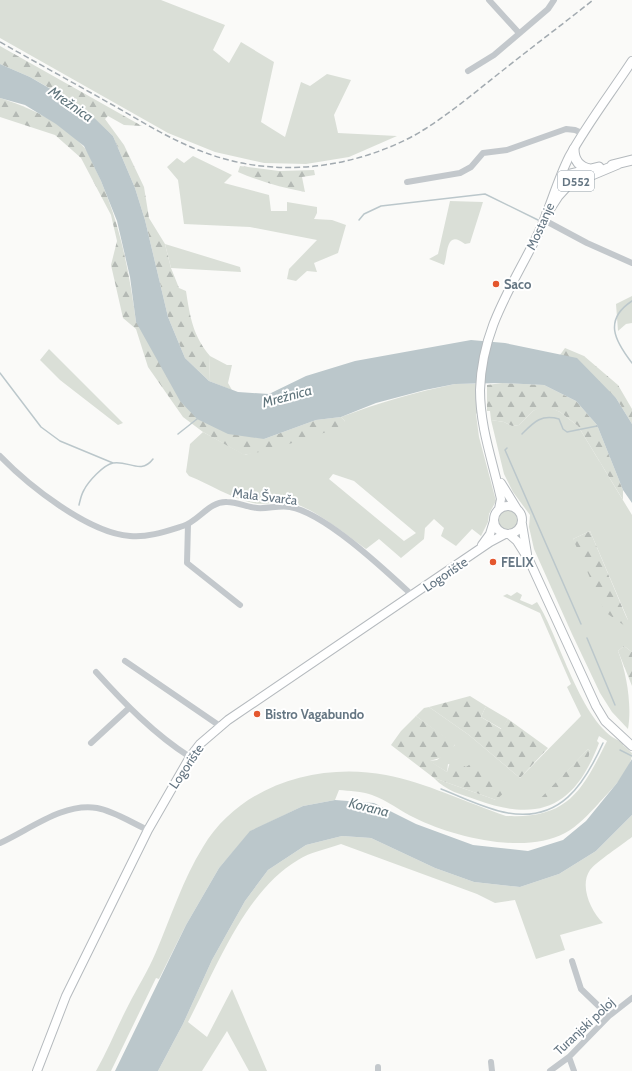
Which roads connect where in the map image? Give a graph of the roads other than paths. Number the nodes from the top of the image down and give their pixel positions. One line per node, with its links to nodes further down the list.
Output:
1 (489, 0): 3 (street)
2 (554, 0): 3 (street)
3 (520, 33): 5 (street)
4 (632, 61): 6 (main road, Mostanje)
5 (468, 71)
6 (584, 134): 7 (main road, Mostanje); 12 (street)
7 (574, 149): 10 (highway); 11 (main road, Mostanje)
8 (632, 160): 9 (highway, D552)
9 (618, 164): 10 (highway, D552); 13 (highway, D552)
10 (590, 169): 11 (highway, D552)
11 (562, 176): 13 (highway); 14 (main road, Mostanje)
12 (407, 182)
13 (573, 182): 14 (highway, D552)
14 (545, 217): 15 (street); 17 (main road, Mostanje)
15 (632, 263)
16 (0, 456): 21 (street, Mala Švarča)
17 (495, 472): 18 (main road); 19 (main road)
18 (499, 509): 19 (main road); 20 (main road)
19 (518, 510): 22 (main road)
20 (494, 521): 23 (main road); 24 (main road, Logorište)
21 (188, 524): 26 (street, Mala Švarča); 27 (street)
22 (522, 524): 23 (main road); 25 (main road)
23 (507, 534): 24 (main road, Logorište); 25 (main road)
24 (478, 550): 26 (main road, Logorište)
25 (529, 560): 33 (main road)
26 (412, 595): 31 (main road, Logorište)
27 (240, 605)
28 (125, 661): 31 (street)
29 (96, 672): 30 (street)
30 (129, 708): 32 (street); 34 (street)
31 (220, 726): 34 (main road, Logorište)
32 (91, 744)
33 (632, 746)
34 (190, 757): 35 (main road, Logorište)
35 (148, 830): 36 (street); 42 (main road, Logorište)
36 (0, 843)
37 (572, 961): 39 (street)
38 (632, 998): 39 (street, Turanjski poloj)
39 (609, 1016): 40 (street, Turanjski poloj)
40 (569, 1057): 44 (street, Turanjski poloj); 45 (street)
41 (491, 1062): 43 (street)
42 (37, 1071)
43 (492, 1071)
44 (550, 1071)
45 (574, 1071)

